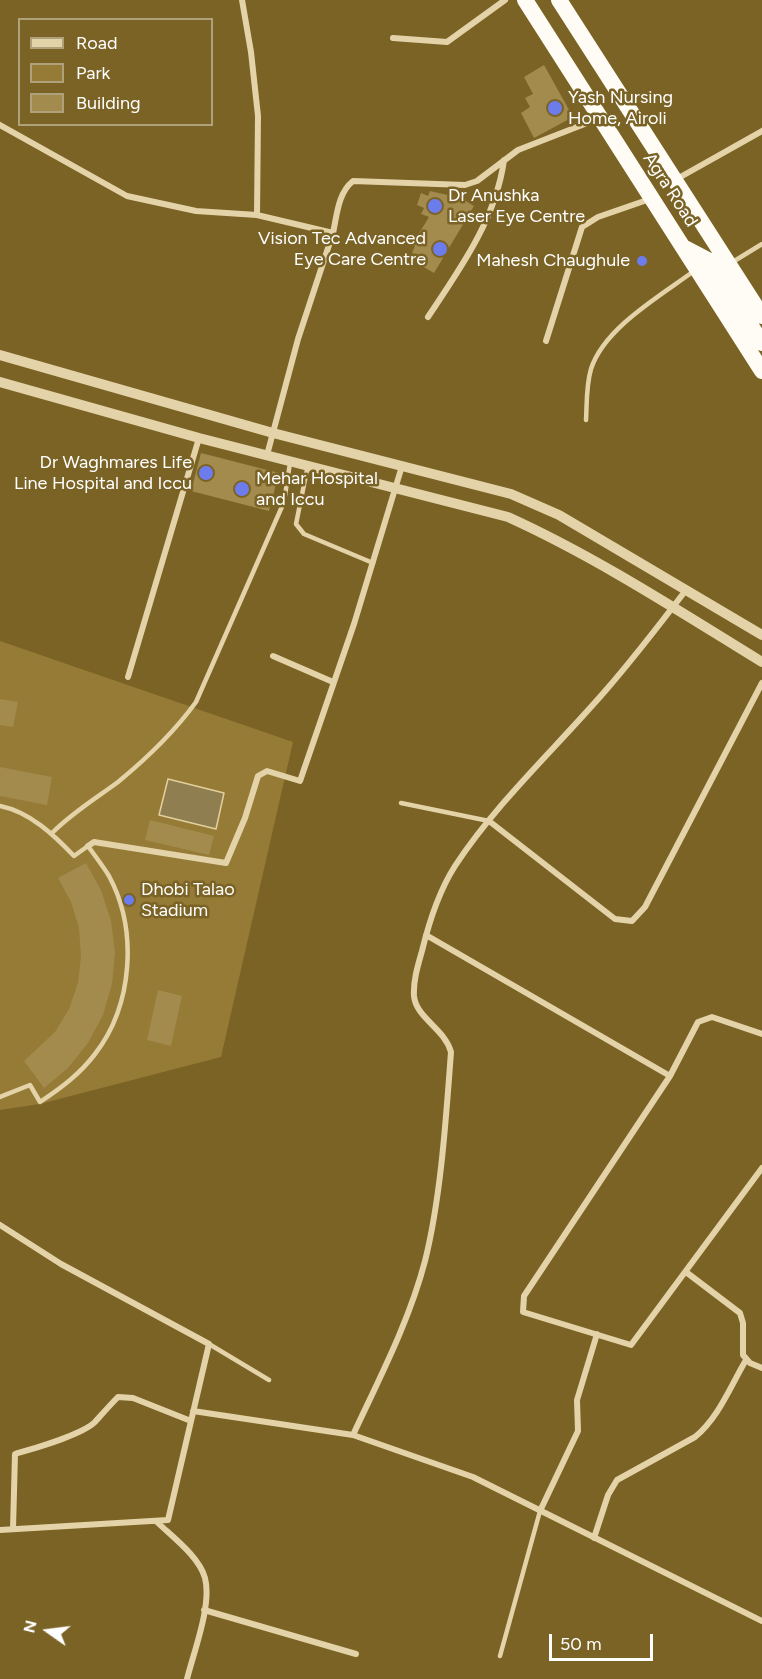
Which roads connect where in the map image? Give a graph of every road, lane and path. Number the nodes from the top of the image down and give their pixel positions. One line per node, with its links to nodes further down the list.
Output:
1 (242, 0): 12 (street)
2 (505, 0): 5 (street)
3 (525, 0): 6 (highway, Agra Road)
4 (559, 0): 10 (highway, Agra Road)
5 (393, 38)
6 (601, 118): 9 (street); 11 (highway, Agra Road)
7 (0, 125): 12 (street)
8 (762, 131): 10 (street)
9 (504, 159): 14 (street); 19 (street)
10 (675, 180): 13 (highway, Agra Road)
11 (650, 199): 15 (highway, Agra Road); 20 (street)
12 (256, 215): 14 (street)
13 (705, 228): 15 (highway); 17 (highway)
14 (333, 233): 26 (street)
15 (681, 242): 17 (highway, Agra Road)
16 (762, 244): 17 (lane)
17 (711, 264): 18 (highway, Agra Road); 21 (highway); 23 (highway, Agra Road); 25 (lane)
18 (762, 316)
19 (428, 317)
20 (546, 341)
21 (762, 343)
22 (0, 355): 26 (street)
23 (762, 371)
24 (0, 382): 27 (street)
25 (586, 420)
26 (273, 433): 28 (street); 31 (street)
27 (199, 438): 28 (street); 39 (street)
28 (267, 455): 29 (street)
29 (290, 461): 30 (street); 45 (lane)
30 (308, 465): 32 (street); 33 (lane)
31 (402, 466): 32 (street); 34 (street)
32 (397, 487): 33 (street); 35 (street)
33 (373, 563): 40 (street)
34 (686, 590): 35 (street); 36 (street)
35 (673, 607): 38 (street); 44 (street)
36 (762, 635)
37 (273, 656): 40 (street)
38 (762, 662)
39 (128, 677)
40 (333, 682): 46 (street)
41 (762, 683): 44 (street)
42 (401, 803): 44 (lane)
43 (0, 806): 45 (lane)
44 (489, 821): 47 (street)
45 (52, 833): 46 (lane)
46 (88, 846): 50 (lane)
47 (426, 935): 49 (street); 61 (street)
48 (762, 1034): 49 (street)
49 (670, 1076): 54 (street)
50 (0, 1097)
51 (762, 1168): 53 (street)
52 (0, 1225): 55 (street)
53 (686, 1272): 54 (street); 56 (street)
54 (597, 1334): 62 (street)
55 (208, 1344): 58 (lane); 59 (street)
56 (746, 1359): 57 (street); 66 (street)
57 (762, 1368)
58 (269, 1380)
59 (193, 1411): 60 (street); 61 (street)
60 (191, 1421): 63 (street); 64 (street)
61 (352, 1435): 62 (street)
62 (540, 1511): 66 (street); 70 (lane)
63 (156, 1521): 64 (street); 67 (street)
64 (14, 1529): 65 (street)
65 (0, 1530)
66 (594, 1538): 68 (street)
67 (204, 1610): 69 (street); 71 (street)
68 (762, 1621)
69 (356, 1654)
70 (500, 1656)
71 (188, 1679)

